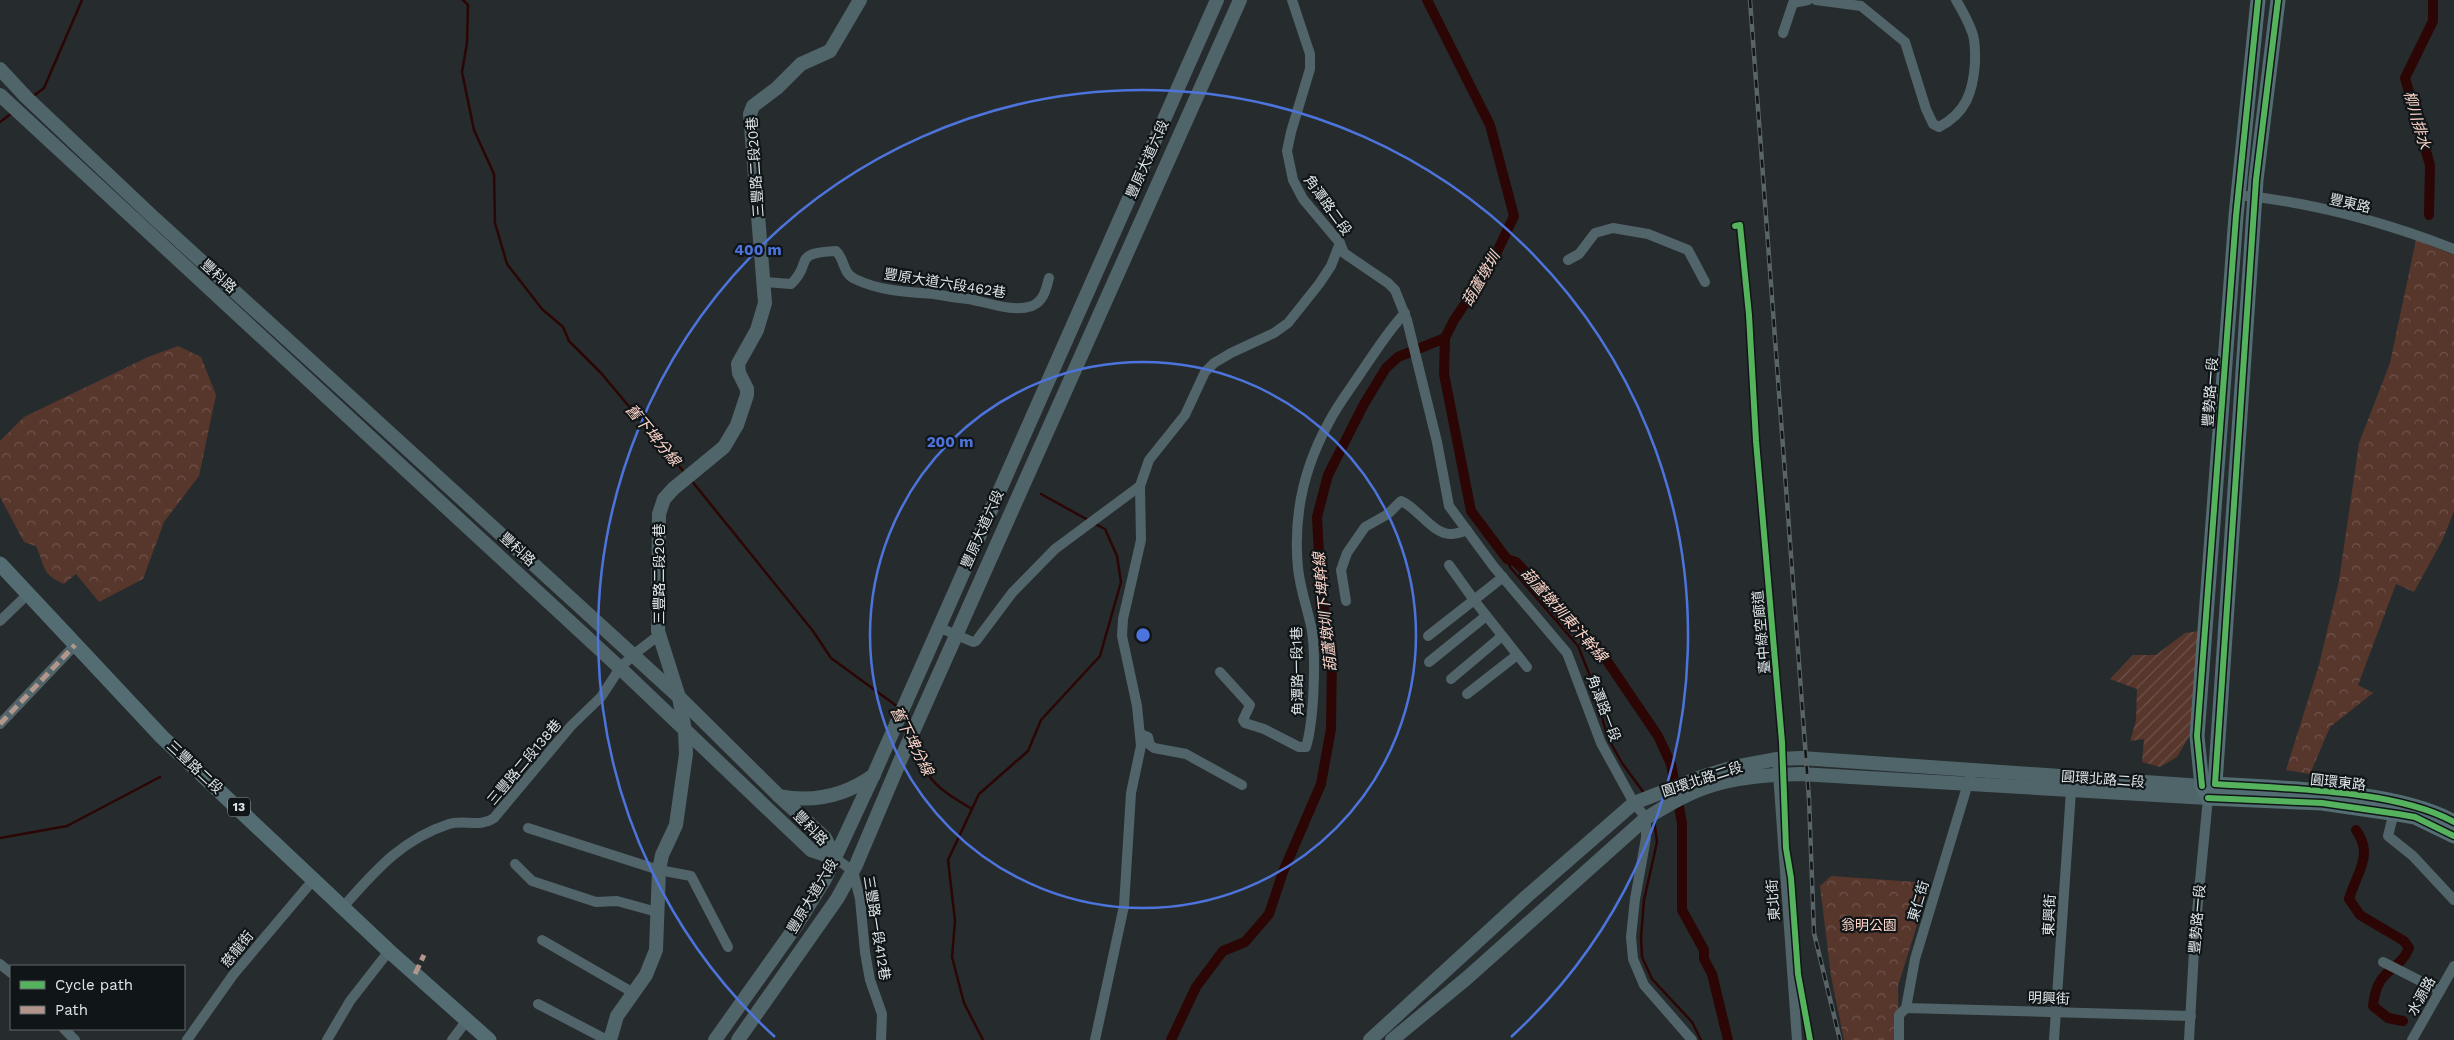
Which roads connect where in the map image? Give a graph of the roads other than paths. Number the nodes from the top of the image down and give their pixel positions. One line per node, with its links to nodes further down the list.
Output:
1 (860, 0): 19 (street, 三豐路二段20巷)
2 (1217, 0): 33 (street, 豐原大道六段)
3 (1240, 0): 35 (street, 豐原大道六段)
4 (1292, 0): 15 (street, 角潭路二段)
5 (1808, 0): 10 (street)
6 (1816, 0): 7 (street)
7 (1956, 0)
8 (2258, 0): 13 (main road, 豐勢路一段)
9 (2278, 0): 14 (main road, 豐勢路一段)
10 (1784, 33)
11 (0, 69): 39 (street, 豐科路)
12 (0, 96): 43 (street, 豐科路)
13 (2238, 195): 14 (street, 豐東路); 58 (main road, 豐勢路一段)
14 (2255, 197): 16 (street, 豐東路); 58 (main road, 豐勢路一段)
15 (1340, 243): 21 (street, 角潭路二段); 23 (street)
16 (2454, 249)
17 (1568, 260): 20 (street)
18 (1049, 278): 19 (street, 豐原大道六段462巷)
19 (764, 282): 34 (street, 三豐路二段20巷)
20 (1705, 282)
21 (1406, 317): 22 (street, 角潭路二段); 44 (street, 角潭路一段1巷)
22 (1418, 370): 24 (street, 角潭路一段)
23 (1140, 486): 35 (street); 50 (street)
24 (1466, 530): 27 (street, 角潭路一段); 29 (street)
25 (0, 564): 28 (main road, 三豐路二段 / 13)
26 (1449, 565): 30 (street)
27 (1503, 578): 30 (street); 61 (street, 角潭路一段)
28 (27, 595): 32 (street); 38 (main road, 三豐路二段 / 13)
29 (1346, 600)
30 (1474, 600): 31 (street); 36 (street)
31 (1486, 616): 37 (street); 41 (street)
32 (0, 621)
33 (938, 628): 35 (street); 53 (street, 豐原大道六段)
34 (659, 635): 39 (street, 三豐路二段138巷); 47 (street, 三豐路二段20巷)
35 (956, 636): 70 (street, 豐原大道六段)
36 (1428, 636)
37 (1502, 636): 40 (street); 45 (street)
38 (75, 645): 48 (street); 71 (main road, 三豐路二段 / 13)
39 (633, 655): 43 (street, 三豐路二段138巷); 47 (street, 豐科路)
40 (1517, 655): 42 (street); 46 (street)
41 (1429, 662)
42 (1526, 667)
43 (620, 668): 49 (street, 豐科路); 73 (street, 三豐路二段138巷)
44 (1220, 672)
45 (1451, 679)
46 (1467, 694)
47 (679, 697): 49 (street, 三豐路二段20巷); 60 (street, 豐科路)
48 (0, 724)
49 (685, 731): 67 (street, 豐科路); 69 (street, 三豐路二段20巷)
50 (1141, 734): 57 (street); 99 (street)
51 (1777, 759): 52 (street, 圓環北路二段); 54 (street, 東北街); 55 (street, 圓環北路二段)
52 (1972, 770): 56 (street, 東仁街); 58 (street, 圓環北路二段)
53 (874, 774): 60 (street); 67 (street, 豐原大道六段)
54 (1778, 775): 55 (street, 圓環北路二段); 56 (street, 圓環北路二段); 103 (street, 東北街)
55 (1703, 782): 61 (street, 圓環北路二段); 63 (street, 圓環北路二段)
56 (1968, 784): 59 (street, 圓環北路二段); 85 (street, 東仁街)
57 (1242, 785)
58 (2209, 789): 59 (street, 圓環北路二段); 62 (main road, 圓環東路); 64 (main road, 圓環東路); 87 (street, 豐勢路一段)
59 (2071, 791): 86 (street, 東興街)
60 (779, 796): 67 (street, 豐科路)
61 (1634, 803): 63 (street, 角潭路一段); 100 (street, 圓環北路二段)
62 (2398, 814): 66 (main road, 圓環東路); 72 (street)
63 (1646, 818): 101 (street, 圓環北路二段); 102 (street)
64 (2454, 822)
65 (528, 828): 69 (street)
66 (2454, 836)
67 (835, 858): 70 (street, 三豐路一段412巷); 96 (street, 豐原大道六段)
68 (515, 864): 74 (street)
69 (659, 870): 74 (street, 三豐路二段20巷); 76 (street)
70 (854, 871): 97 (street, 豐原大道六段); 98 (street, 三豐路一段412巷)
71 (314, 880): 73 (main road, 三豐路二段 / 13); 91 (street, 慈龍街)
72 (2454, 900)
73 (343, 907): 77 (main road, 三豐路二段 / 13)
74 (657, 912): 82 (street, 三豐路二段20巷)
75 (542, 940): 82 (street)
76 (728, 946)
77 (389, 951): 88 (main road, 三豐路二段 / 13); 92 (street)
78 (2383, 962): 83 (street)
79 (0, 964): 81 (street)
80 (2454, 966): 83 (street, 水源路)
81 (10, 972)
82 (632, 992): 95 (street, 三豐路二段20巷)
83 (2440, 992): 107 (street, 水源路)
84 (538, 1004): 95 (street)
85 (1906, 1008): 86 (street, 明興街); 104 (street, 東仁街)
86 (2057, 1012): 87 (street, 明興街); 105 (street, 東興街)
87 (2191, 1016): 106 (street, 豐勢路一段)
88 (467, 1020): 93 (street); 94 (main road, 三豐路二段 / 13)
89 (65, 1030): 90 (street)
90 (75, 1040)
91 (187, 1040)
92 (327, 1040)
93 (452, 1040)
94 (489, 1040)
95 (609, 1040)
96 (715, 1040)
97 (738, 1040)
98 (881, 1040)
99 (1095, 1040)
100 (1370, 1040)
101 (1392, 1040)
102 (1692, 1040)
103 (1797, 1040)
104 (1899, 1040)
105 (2054, 1040)
106 (2189, 1040)
107 (2412, 1040)

